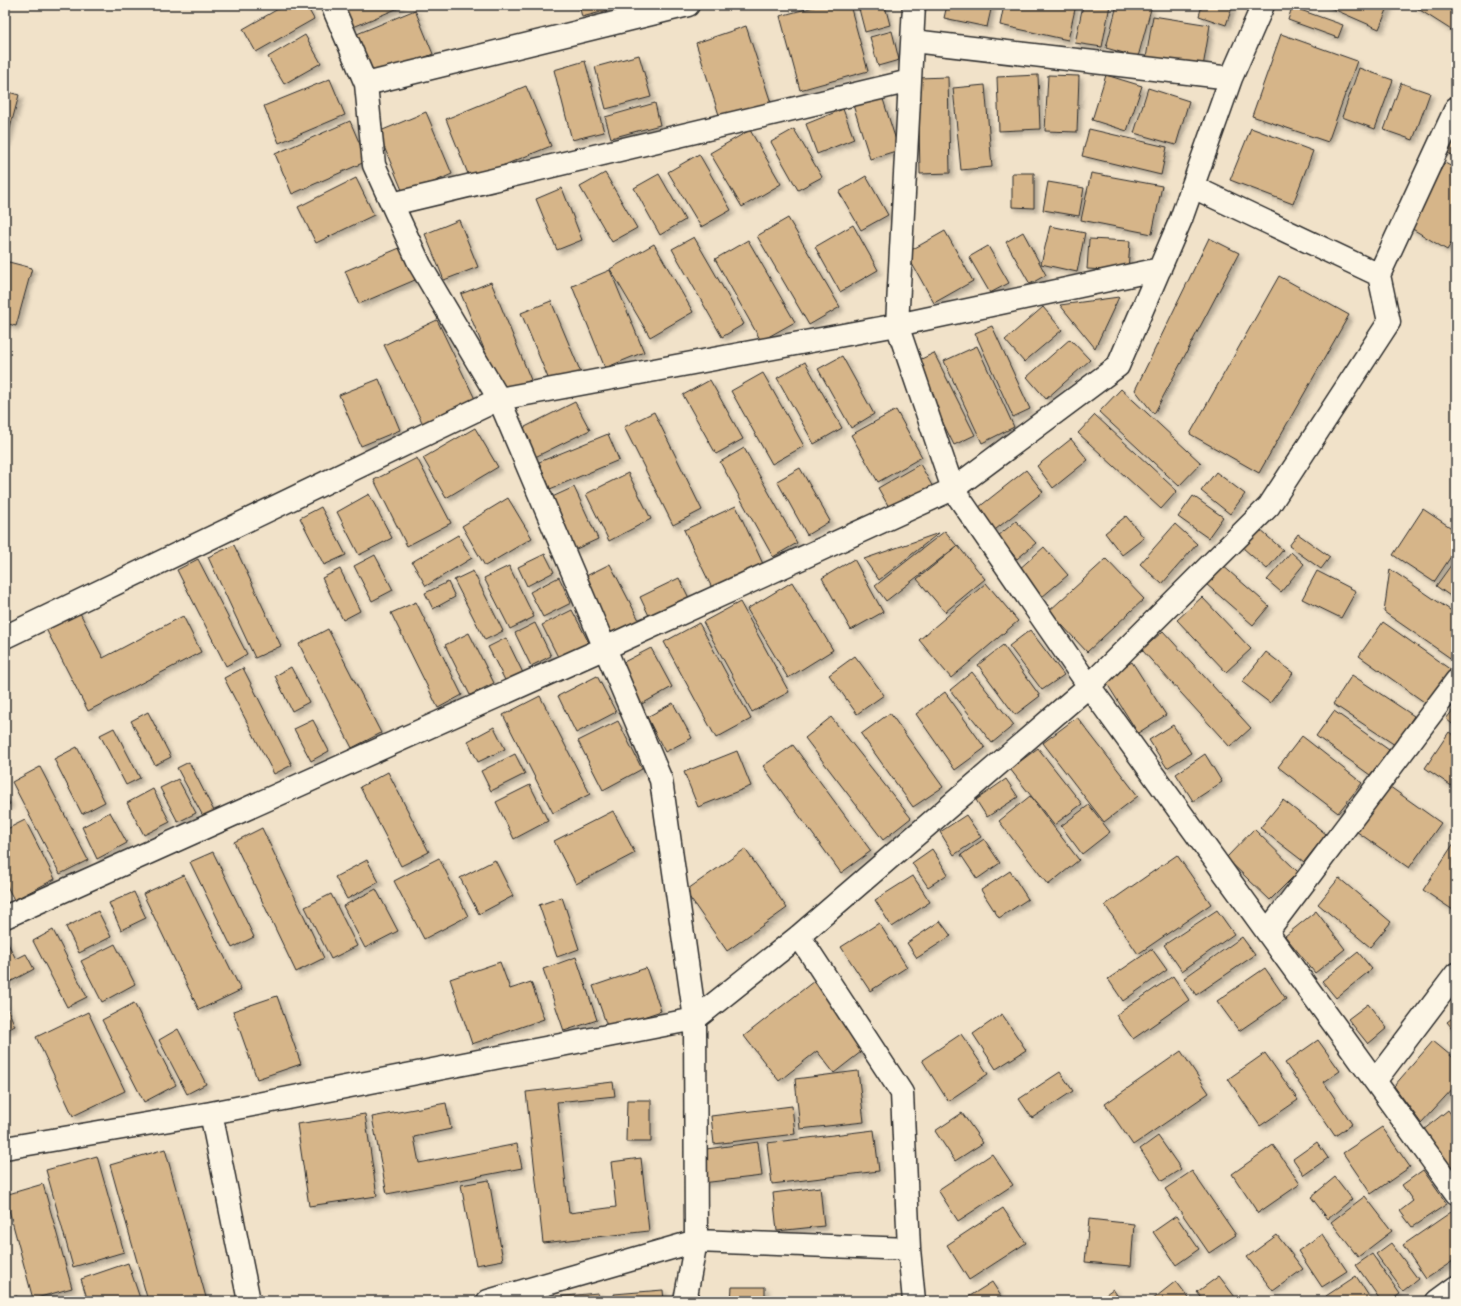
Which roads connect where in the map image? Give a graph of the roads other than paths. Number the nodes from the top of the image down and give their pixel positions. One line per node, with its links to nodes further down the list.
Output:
1 (332, 5): 8 (street)
2 (688, 5): 8 (street)
3 (914, 5): 5 (street)
4 (1263, 5): 6 (street)
5 (913, 41): 6 (street); 7 (street)
6 (1231, 78): 10 (street)
7 (910, 81): 11 (street); 14 (street)
8 (366, 84): 11 (street)
9 (1456, 108): 13 (street)
10 (1193, 187): 12 (street); 13 (street)
11 (392, 204): 15 (street)
12 (1160, 269): 14 (street); 16 (street)
13 (1380, 275): 20 (street)
14 (896, 325): 15 (street); 16 (street)
15 (499, 399): 17 (street); 18 (street)
16 (953, 489): 18 (street); 20 (street)
17 (5, 637)
18 (605, 648): 21 (street); 25 (street)
19 (1456, 681): 22 (street)
20 (1090, 686): 22 (street); 23 (street)
21 (5, 916)
22 (1267, 932): 26 (street)
23 (799, 936): 25 (street); 31 (street)
24 (1456, 974): 26 (street)
25 (695, 1019): 27 (street); 30 (street)
26 (1375, 1081): 29 (street)
27 (211, 1113): 28 (street); 33 (street)
28 (5, 1148)
29 (1456, 1193)
30 (696, 1241): 31 (street); 34 (street); 35 (street)
31 (909, 1249): 36 (street)
32 (1456, 1287): 37 (street)
33 (249, 1301)
34 (488, 1301)
35 (685, 1301)
36 (914, 1301)
37 (1437, 1301)

